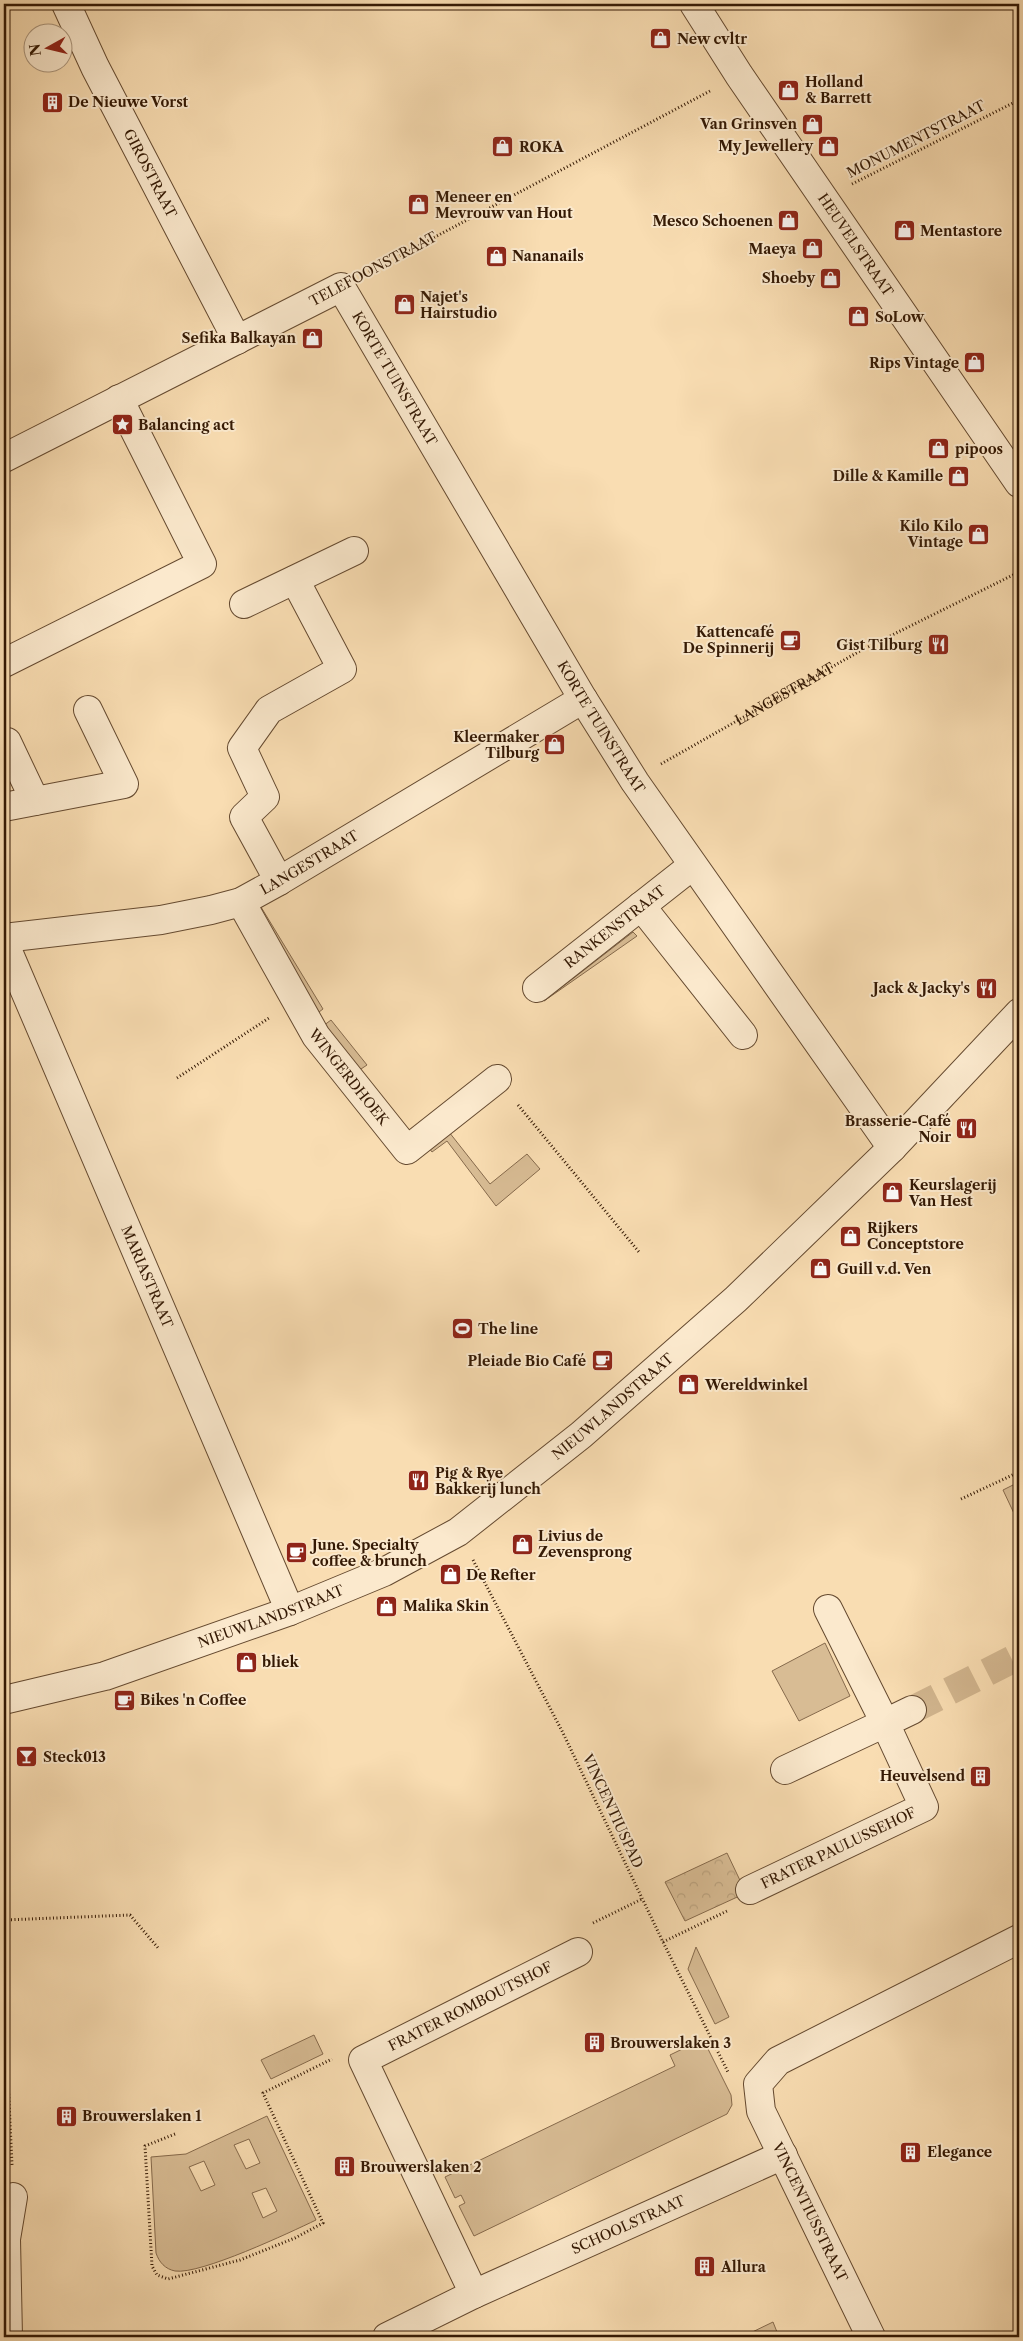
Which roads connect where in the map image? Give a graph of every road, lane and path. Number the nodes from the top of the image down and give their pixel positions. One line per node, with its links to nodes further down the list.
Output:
1 (66, 4): 7 (street, GIROSTRAAT)
2 (694, 4): 3 (street, HEUVELSTRAAT)
3 (740, 75): 5 (street, HEUVELSTRAAT); 6 (path, TELEFOONSTRAAT)
4 (1019, 100): 5 (path, MONUMENTSTRAAT)
5 (824, 198): 10 (street, HEUVELSTRAAT)
6 (341, 287): 7 (street, TELEFOONSTRAAT); 16 (street, KORTE TUINSTRAAT)
7 (237, 340): 8 (street, TELEFOONSTRAAT)
8 (120, 399): 9 (street, TELEFOONSTRAAT); 15 (street)
9 (4, 458)
10 (1019, 483)
11 (354, 551): 13 (street)
12 (1019, 572): 19 (path, LANGESTRAAT)
13 (295, 580): 14 (street); 23 (street)
14 (244, 604)
15 (4, 663)
16 (583, 699): 19 (street, KORTE TUINSTRAAT); 23 (street, LANGESTRAAT)
17 (88, 710): 20 (street)
18 (7, 742): 20 (street)
19 (635, 782): 22 (street, KORTE TUINSTRAAT)
20 (35, 801): 21 (street)
21 (4, 807)
22 (692, 866): 25 (street, RANKENSTRAAT); 34 (street, KORTE TUINSTRAAT)
23 (279, 881): 24 (street, LANGESTRAAT)
24 (241, 902): 26 (street, LANGESTRAAT); 29 (street, WINGERDHOEK)
25 (641, 906): 28 (street, RANKENSTRAAT); 31 (street)
26 (4, 938)
27 (4, 942): 40 (street, MARIASTRAAT)
28 (537, 988)
29 (296, 1000): 32 (path); 33 (street, WINGERDHOEK)
30 (1019, 1013): 34 (street, NIEUWLANDSTRAAT)
31 (743, 1035)
32 (177, 1078)
33 (497, 1079): 35 (path)
34 (892, 1148): 38 (street, NIEUWLANDSTRAAT)
35 (639, 1252)
36 (1019, 1472): 37 (path)
37 (961, 1499)
38 (458, 1532): 40 (street, NIEUWLANDSTRAAT); 46 (path, VINCENTIUSPAD)
39 (828, 1609): 43 (street, FRATER PAULUSSEHOF)
40 (290, 1611): 41 (street, NIEUWLANDSTRAAT)
41 (4, 1700)
42 (912, 1710): 43 (street)
43 (885, 1723): 44 (street); 45 (street, FRATER PAULUSSEHOF)
44 (785, 1770)
45 (750, 1890): 50 (path)
46 (642, 1899): 48 (path); 50 (path, VINCENTIUSPAD)
47 (4, 1920): 51 (path)
48 (590, 1924)
49 (1019, 1939): 55 (street)
50 (663, 1942): 55 (path, VINCENTIUSPAD)
51 (159, 1949)
52 (578, 1952): 54 (street, FRATER ROMBOUTSHOF)
53 (4, 1996): 58 (path)
54 (352, 2058): 56 (path); 59 (street)
55 (758, 2084): 57 (street, VINCENTIUSSTRAAT)
56 (175, 2134)
57 (782, 2155): 59 (street, SCHOOLSTRAAT); 62 (street, VINCENTIUSSTRAAT)
58 (13, 2197): 60 (street)
59 (474, 2294): 61 (street, SCHOOLSTRAAT)
60 (8, 2337)
61 (387, 2337)
62 (871, 2337)

